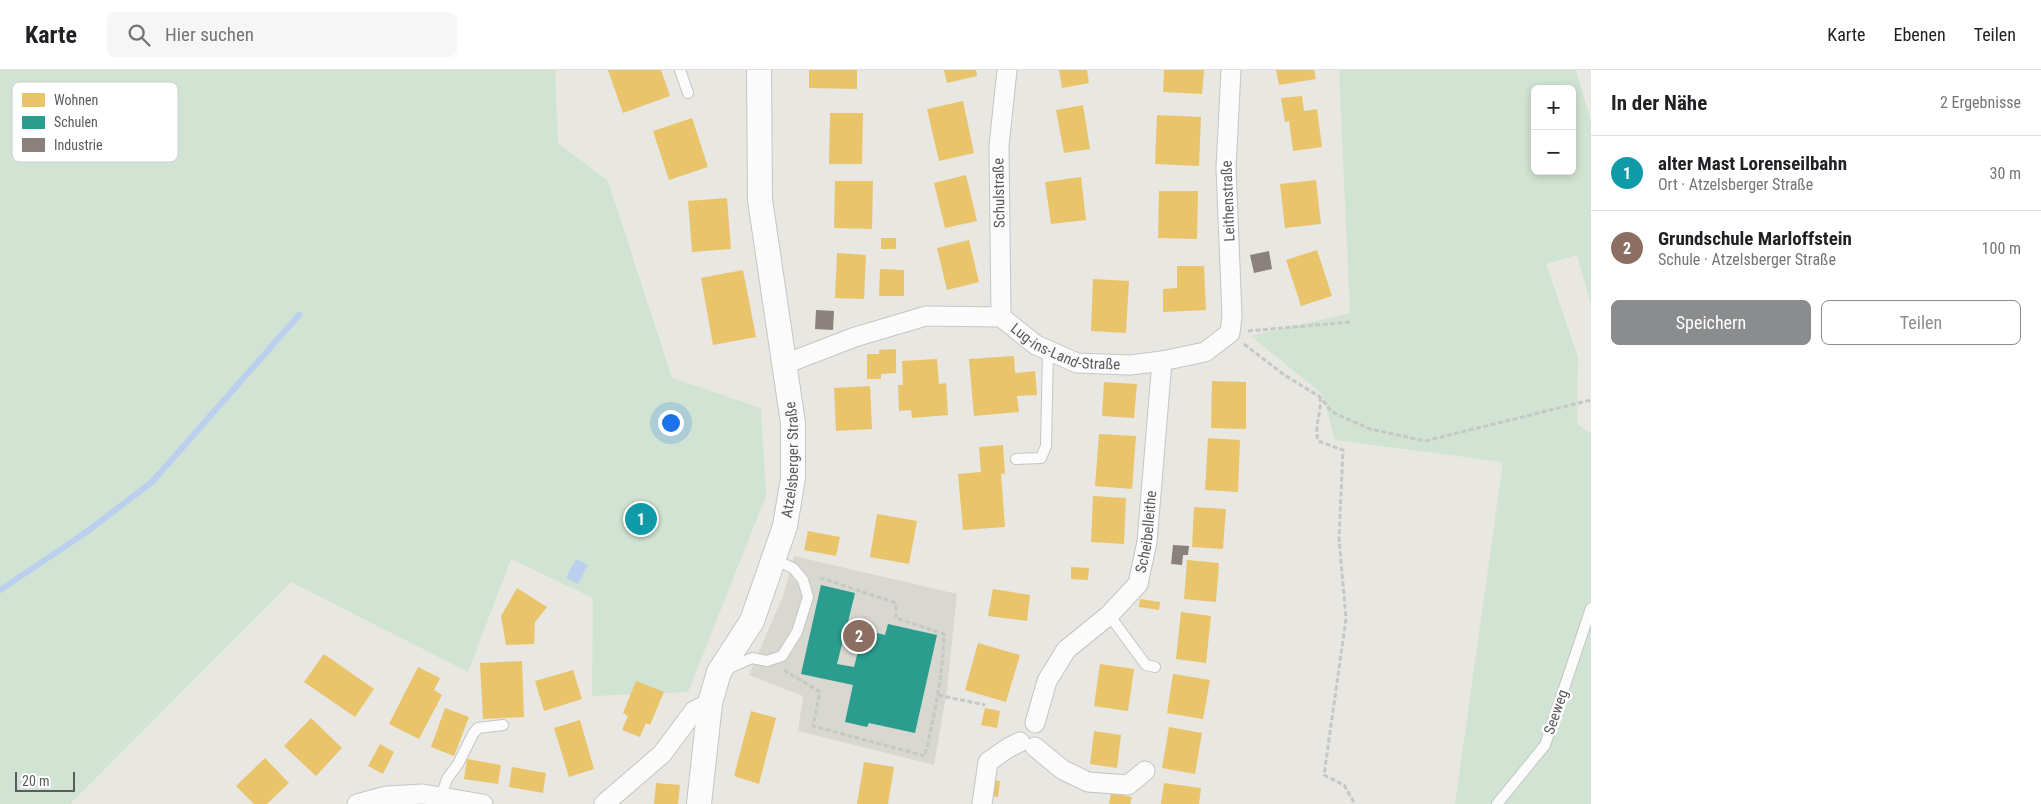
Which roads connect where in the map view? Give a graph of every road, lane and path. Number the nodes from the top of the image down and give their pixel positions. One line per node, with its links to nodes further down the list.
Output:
1 (680, 70): 5 (lane)
2 (759, 70): 11 (street, Atzelsberger Straße)
3 (1007, 70): 6 (street, Schulstraße)
4 (1231, 70): 8 (street, Leithenstraße)
5 (688, 93)
6 (1001, 317): 9 (street, Lug-ins-Land-Straße); 11 (street, Lug-ins-Land-Straße)
7 (1350, 322): 8 (path)
8 (1230, 333): 10 (street, Lug-ins-Land-Straße); 12 (path)
9 (1048, 350): 10 (street, Lug-ins-Land-Straße); 14 (lane)
10 (1162, 361): 18 (street, Scheibelleithe)
11 (785, 364): 15 (street, Atzelsberger Straße)
12 (1320, 397): 13 (path); 34 (path)
13 (1591, 400)
14 (1016, 459)
15 (773, 559): 16 (lane); 21 (street, Atzelsberger Straße)
16 (797, 574): 19 (lane); 22 (path)
17 (1591, 608): 35 (lane, Seeweg)
18 (1108, 615): 20 (lane); 26 (street, Scheibelleithe)
19 (774, 659): 21 (lane); 22 (path)
20 (1155, 667)
21 (719, 672): 23 (street, Atzelsberger Straße)
22 (938, 695): 24 (path)
23 (710, 703): 31 (street); 32 (street, Atzelsberger Straße)
24 (985, 705)
25 (503, 725): 28 (lane)
26 (1028, 745): 27 (street); 33 (street)
27 (1145, 772)
28 (441, 796): 29 (street); 30 (street)
29 (358, 804)
30 (483, 804)
31 (604, 804)
32 (699, 804)
33 (982, 804)
34 (1355, 804)
35 (1497, 804)

